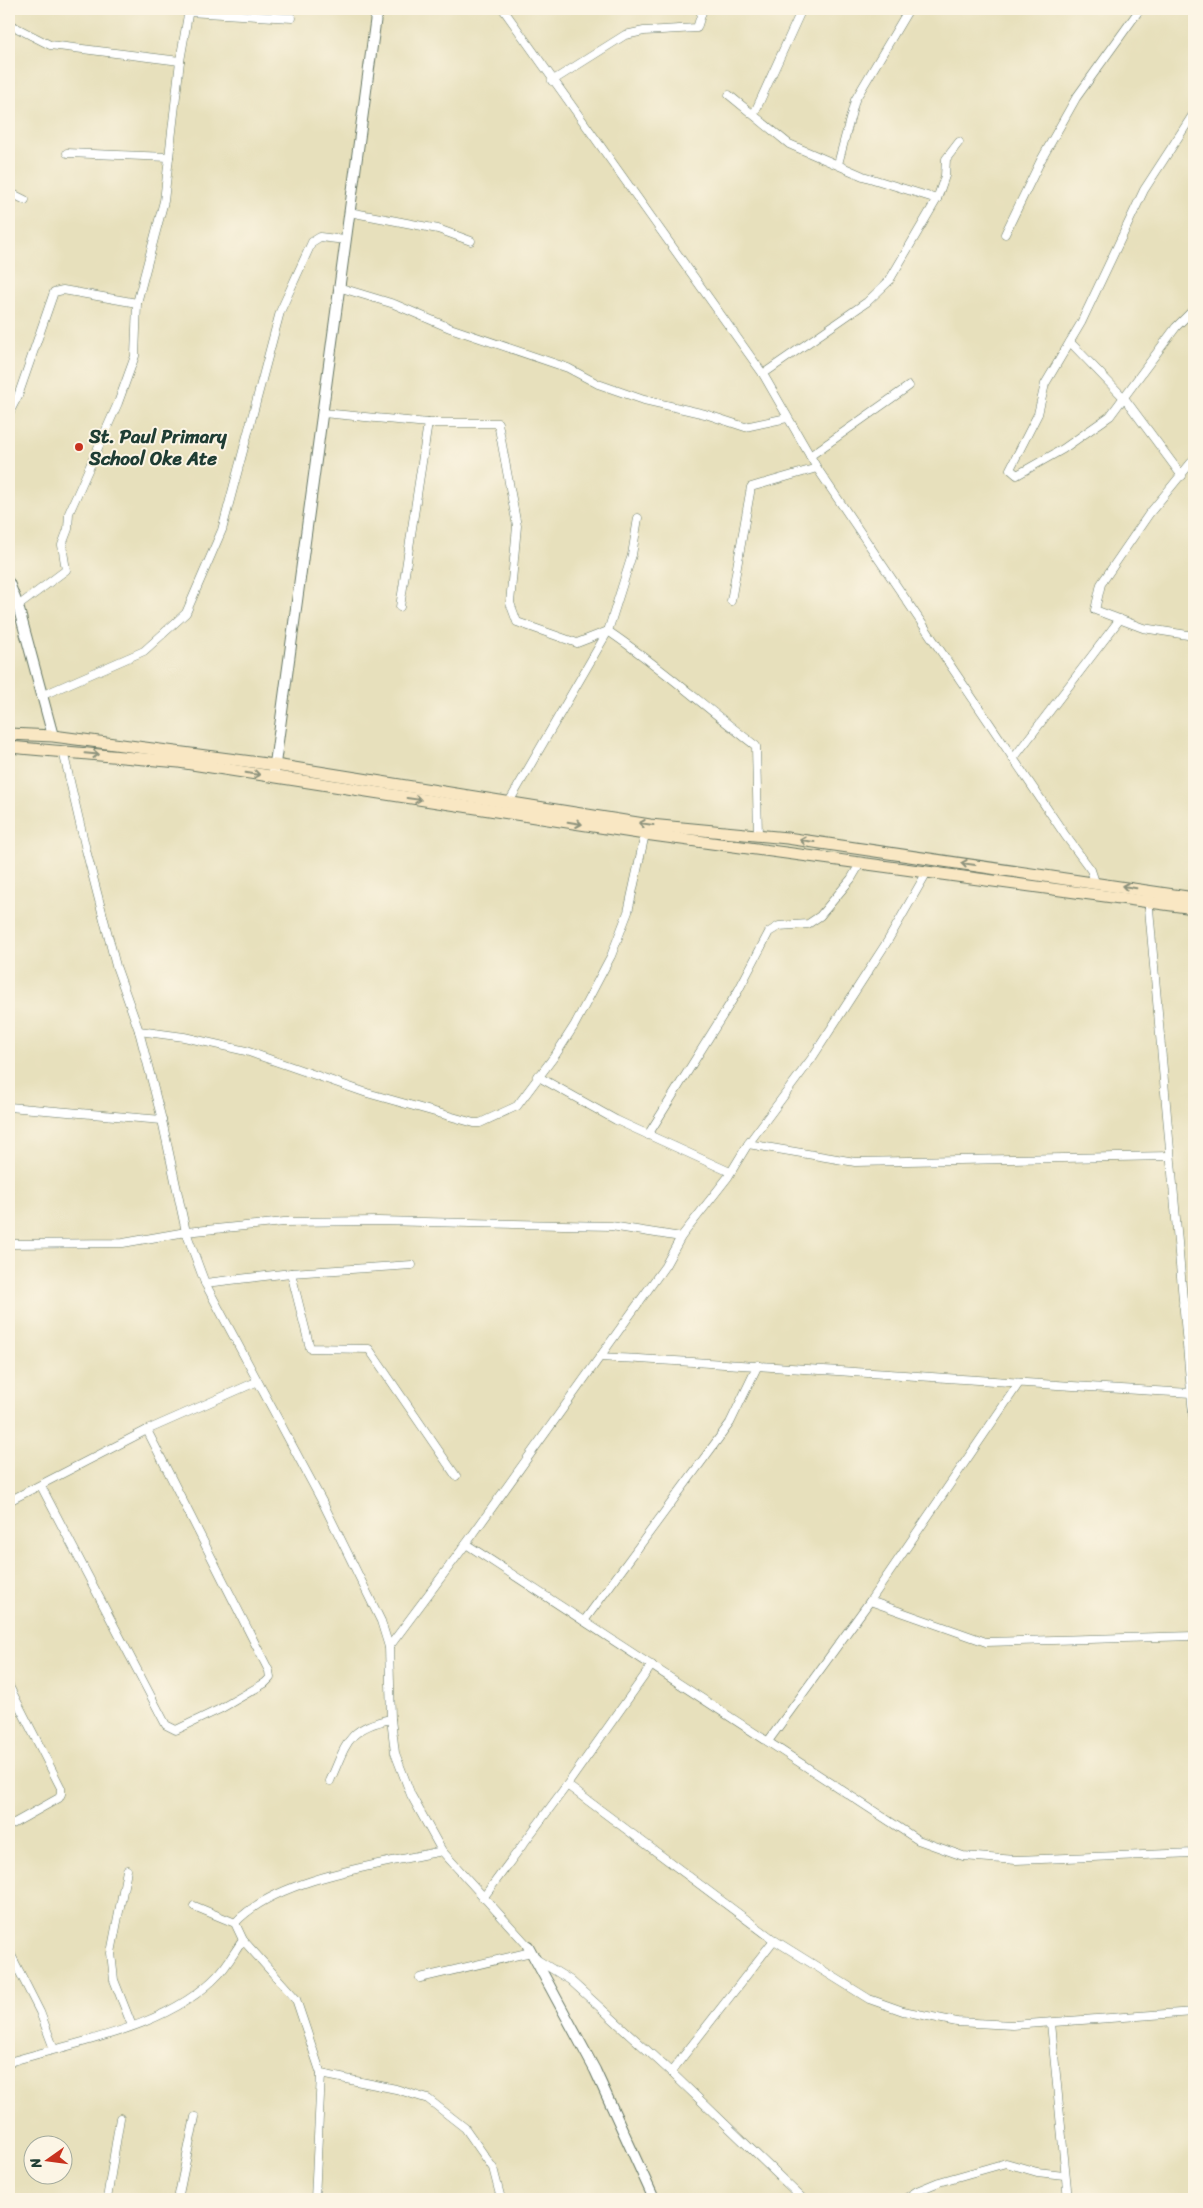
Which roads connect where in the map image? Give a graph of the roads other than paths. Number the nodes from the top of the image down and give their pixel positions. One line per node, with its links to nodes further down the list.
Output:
1 (377, 9): 22 (street)
2 (503, 9): 11 (street)
3 (703, 9): 11 (street)
4 (802, 9): 14 (street)
5 (909, 9): 18 (street)
6 (1140, 9): 23 (street)
7 (189, 11): 8 (street); 10 (street)
8 (292, 18)
9 (9, 24): 10 (street)
10 (180, 61): 17 (street)
11 (552, 81): 30 (street)
12 (729, 94): 14 (street)
13 (1194, 113): 29 (street)
14 (754, 114): 18 (street)
15 (959, 142): 20 (street)
16 (67, 154): 17 (street)
17 (169, 157): 27 (street)
18 (838, 164): 20 (street)
19 (9, 192): 21 (street)
20 (937, 199): 30 (street)
21 (25, 200)
22 (349, 212): 24 (street); 25 (street)
23 (1005, 234)
24 (345, 240): 26 (street); 49 (street)
25 (470, 241)
26 (338, 287): 34 (street); 35 (street)
27 (138, 303): 33 (street); 44 (street)
28 (1194, 309): 32 (street)
29 (1070, 342): 32 (street); 32 (street)
30 (763, 374): 35 (street)
31 (909, 386): 37 (street)
32 (1124, 399): 40 (street)
33 (9, 413)
34 (322, 413): 36 (street); 55 (street)
35 (786, 418): 37 (street)
36 (428, 423): 45 (street); 47 (street)
37 (810, 456): 39 (street)
38 (1194, 459): 40 (street)
39 (817, 468): 43 (street); 54 (street)
40 (1182, 476): 46 (street)
41 (638, 518): 47 (street)
42 (9, 583): 44 (street)
43 (731, 601)
44 (18, 606): 49 (street)
45 (400, 607)
46 (1120, 619): 48 (street); 54 (street)
47 (608, 631): 56 (street); 58 (street)
48 (1194, 636)
49 (41, 696): 51 (street)
50 (9, 734): 51 (main road)
51 (53, 736): 55 (main road)
52 (9, 747): 53 (main road)
53 (64, 751): 55 (main road, one-way to 55); 65 (street)
54 (1013, 758): 61 (street)
55 (274, 771): 56 (main road); 57 (main road, one-way to 57)
56 (509, 802): 58 (main road, one-way to 56)
57 (645, 834): 59 (main road); 66 (street)
58 (758, 835): 61 (main road, one-way to 58)
59 (861, 862): 60 (main road); 69 (street)
60 (927, 872): 62 (main road); 70 (street)
61 (1095, 882): 62 (main road, one-way to 61)
62 (1148, 896): 63 (main road); 64 (main road); 71 (street)
63 (1194, 898)
64 (1194, 908)
65 (139, 1031): 66 (street); 68 (street)
66 (537, 1076): 69 (street)
67 (9, 1107): 68 (street)
68 (162, 1120): 73 (street)
69 (648, 1135): 72 (street)
70 (748, 1144): 71 (street); 72 (street)
71 (1170, 1156): 80 (street)
72 (730, 1172): 74 (street)
73 (186, 1232): 74 (street); 75 (street); 78 (street)
74 (681, 1237): 81 (street)
75 (9, 1244)
76 (412, 1265): 77 (street)
77 (291, 1273): 78 (street); 88 (street)
78 (205, 1284): 83 (street)
79 (1194, 1304): 80 (street)
80 (1183, 1305): 85 (street)
81 (600, 1357): 82 (street); 91 (street)
82 (758, 1365): 84 (street); 93 (street)
83 (256, 1382): 87 (street); 95 (street)
84 (1019, 1384): 85 (street); 92 (street)
85 (1191, 1393): 86 (street)
86 (1194, 1426)
87 (147, 1430): 89 (street); 89 (street)
88 (456, 1476)
89 (41, 1486): 90 (street)
90 (9, 1501)
91 (466, 1544): 93 (street); 95 (street)
92 (870, 1600): 94 (street); 99 (street)
93 (584, 1621): 96 (street)
94 (1194, 1636)
95 (390, 1647): 98 (street)
96 (652, 1665): 99 (street); 101 (street)
97 (9, 1686): 102 (street)
98 (390, 1718): 100 (street); 103 (street)
99 (769, 1740): 104 (street)
100 (330, 1781)
101 (568, 1785): 106 (street); 110 (street)
102 (9, 1826)
103 (442, 1851): 106 (street); 108 (street)
104 (1194, 1853)
105 (127, 1870): 116 (street)
106 (483, 1898): 112 (street)
107 (194, 1906): 108 (street)
108 (235, 1923): 109 (street)
109 (243, 1940): 116 (street); 120 (street)
110 (774, 1940): 115 (street); 119 (street)
111 (9, 1951): 117 (street)
112 (532, 1952): 113 (street); 119 (street); 128 (street)
113 (420, 1978)
114 (1194, 2012): 115 (street)
115 (1051, 2023): 123 (street)
116 (132, 2026): 117 (street)
117 (54, 2049): 118 (street)
118 (9, 2062)
119 (671, 2072): 129 (street)
120 (321, 2074): 126 (street); 127 (street)
121 (195, 2117): 125 (street)
122 (120, 2118): 124 (street)
123 (1064, 2175): 130 (street); 131 (street)
124 (107, 2199)
125 (178, 2199)
126 (314, 2199)
127 (501, 2199)
128 (654, 2199)
129 (803, 2199)
130 (905, 2199)
131 (1068, 2199)

